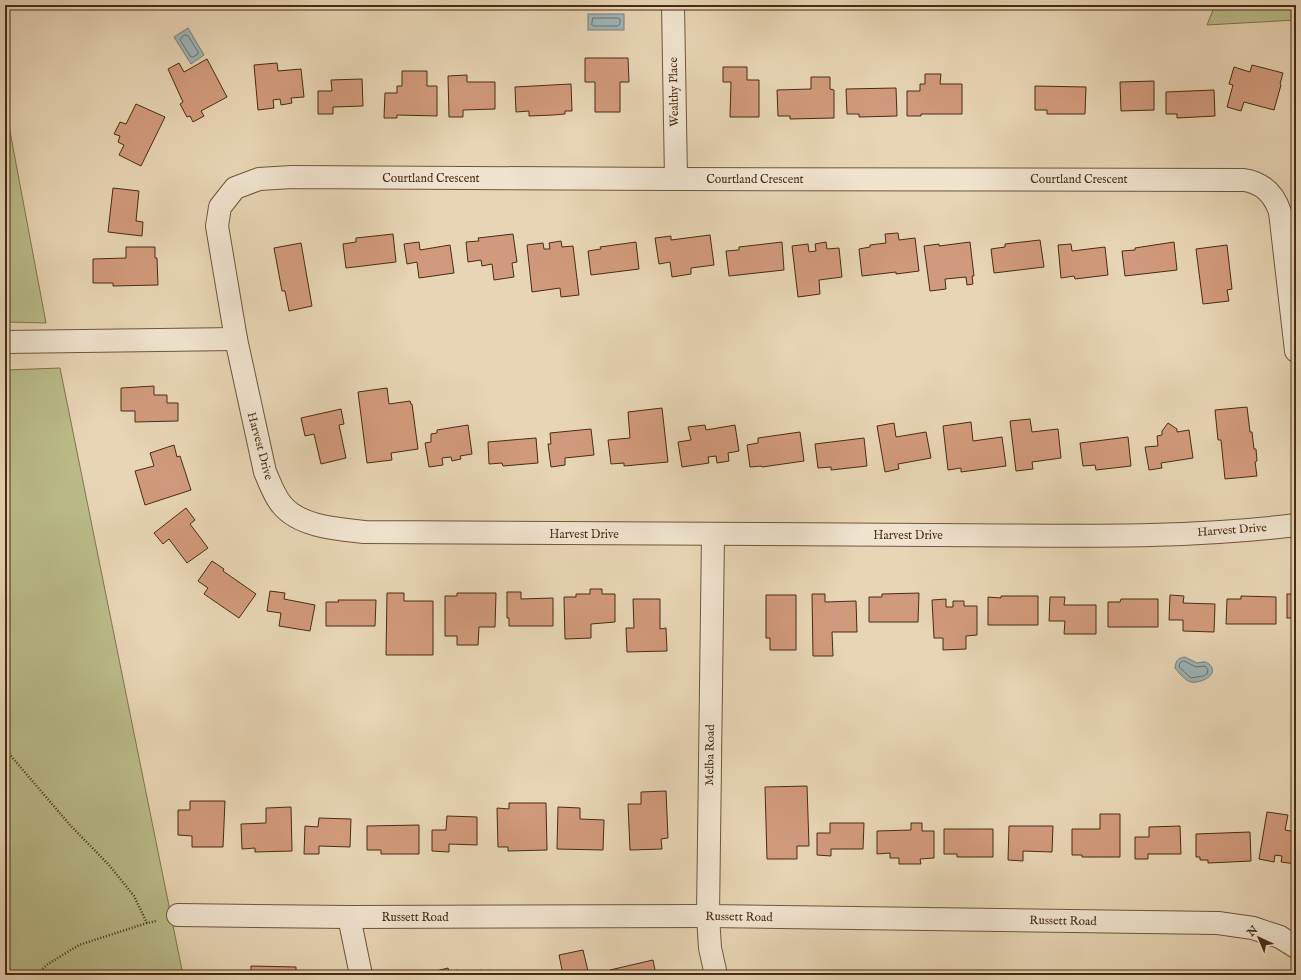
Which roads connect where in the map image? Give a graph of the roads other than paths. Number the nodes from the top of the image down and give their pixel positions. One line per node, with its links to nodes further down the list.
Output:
1 (673, 5): 2 (street, Wealthy Place)
2 (676, 180): 3 (street, Courtland Crescent); 5 (street, Courtland Crescent)
3 (236, 339): 4 (street); 7 (street, Harvest Drive)
4 (5, 342)
5 (1296, 351)
6 (1296, 525): 7 (street, Harvest Drive)
7 (713, 535): 9 (street, Melba Road)
8 (178, 915): 10 (street, Russett Road)
9 (708, 916): 10 (street, Russett Road); 11 (street, Russett Road); 13 (street, Melba Road)
10 (349, 917): 12 (street)
11 (1296, 947)
12 (361, 975)
13 (716, 975)

